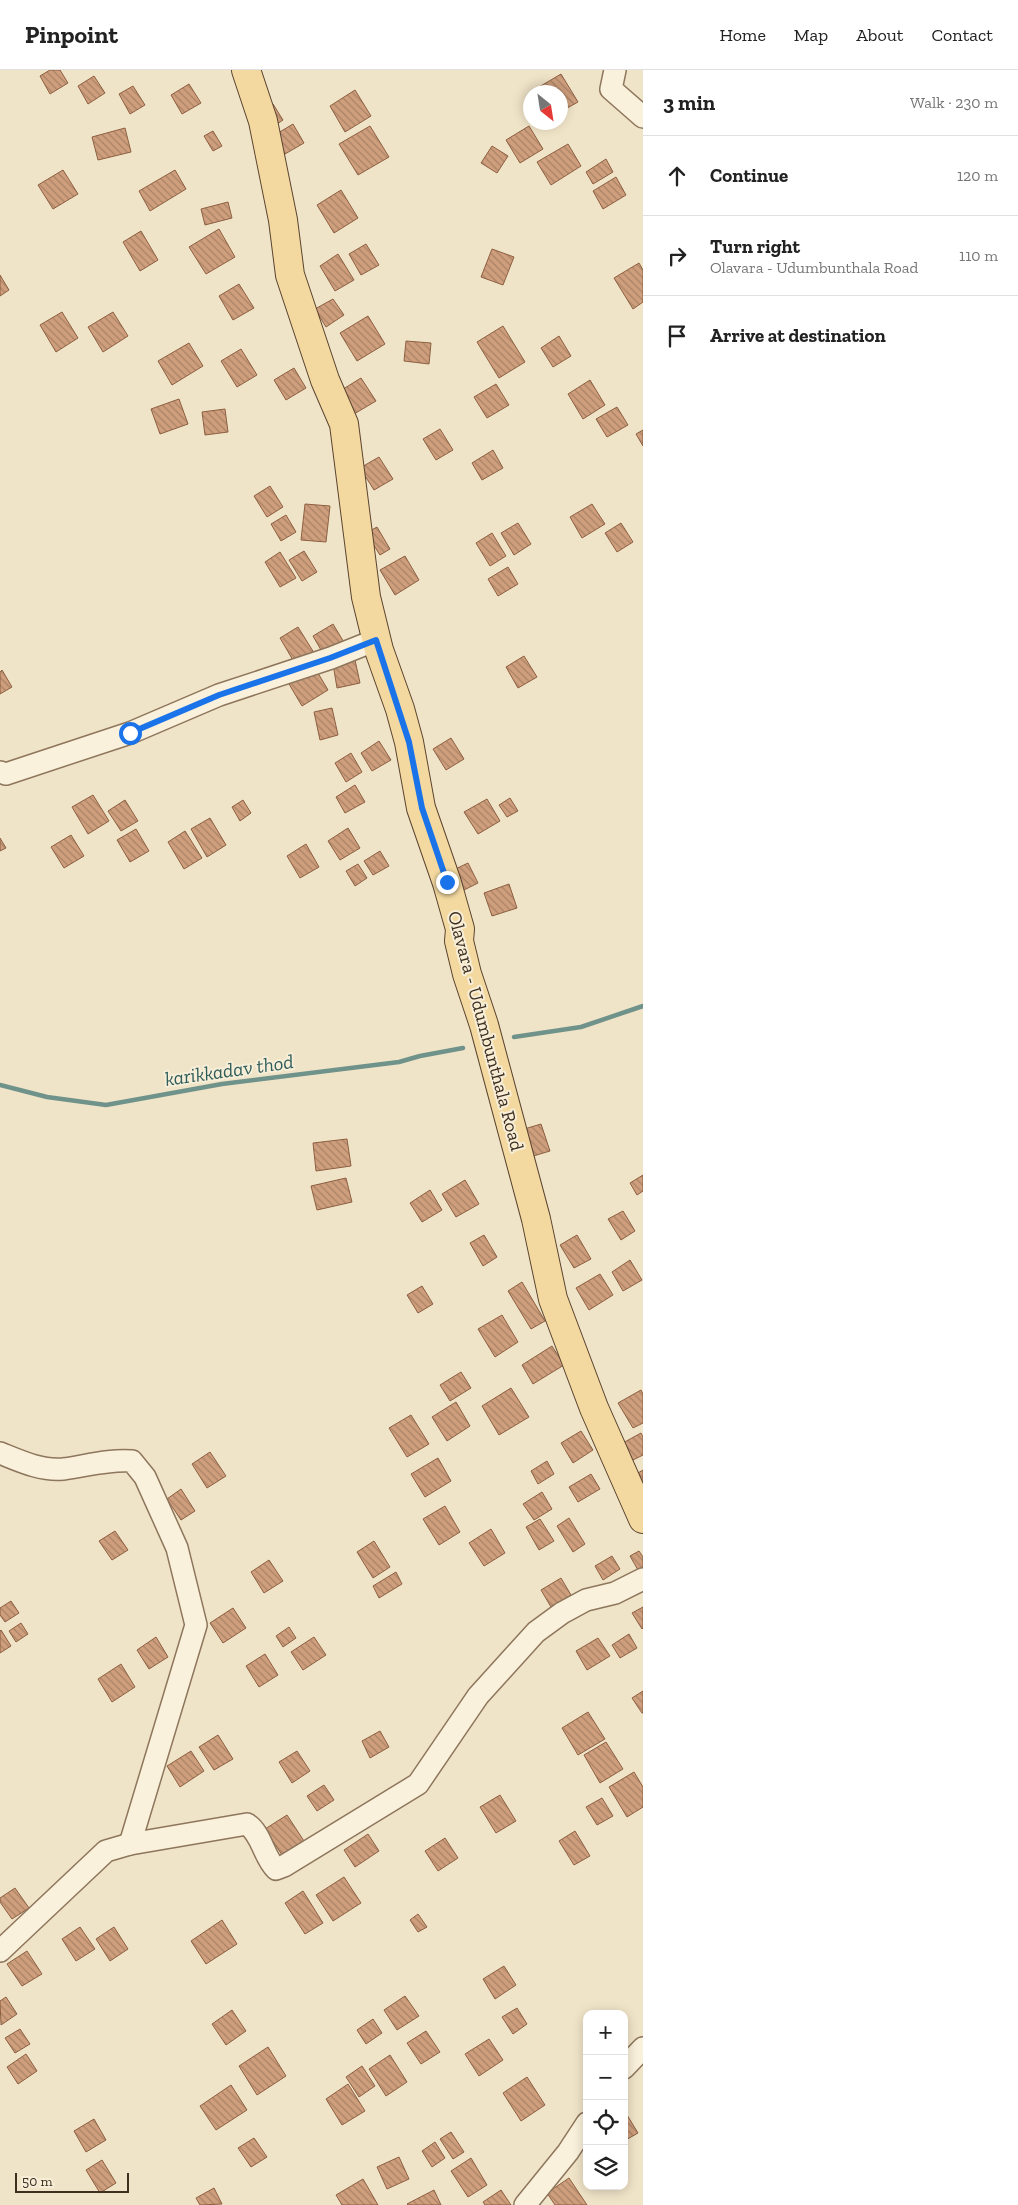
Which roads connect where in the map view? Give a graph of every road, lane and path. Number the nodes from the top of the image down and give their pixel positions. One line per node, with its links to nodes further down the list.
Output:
1 (246, 70): 4 (main road, Olavara - Udumbunthala Road)
2 (615, 70): 3 (street)
3 (643, 117)
4 (376, 640): 5 (street); 7 (main road, Olavara - Udumbunthala Road)
5 (0, 772)
6 (0, 1453): 9 (street)
7 (643, 1519)
8 (643, 1579): 9 (street)
9 (130, 1844): 10 (street)
10 (0, 1951)
11 (643, 2048): 12 (street)
12 (628, 2064)
13 (583, 2128): 14 (street)
14 (525, 2205)

